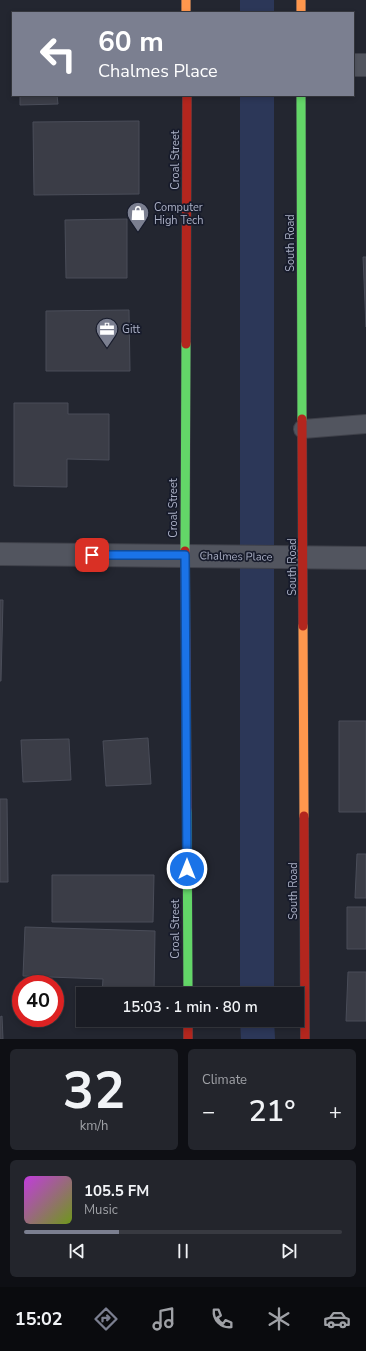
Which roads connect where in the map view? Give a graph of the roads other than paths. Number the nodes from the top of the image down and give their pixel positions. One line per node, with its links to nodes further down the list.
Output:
1 (186, 0): 3 (street)
2 (301, 0): 4 (street)
3 (186, 12)
4 (301, 12)
5 (354, 65): 6 (street)
6 (366, 65)
7 (187, 96): 12 (street, Croal Street)
8 (301, 96): 10 (street, South Road)
9 (366, 424): 10 (lane)
10 (303, 429): 13 (street, South Road)
11 (0, 554): 12 (street, Chalmes Place)
12 (185, 555): 13 (street, Chalmes Place); 15 (street, Croal Street)
13 (304, 557): 14 (street, Chalmes Place); 18 (street, South Road)
14 (366, 558)
15 (188, 987)
16 (188, 1027): 17 (street)
17 (188, 1039)
18 (305, 1039)

